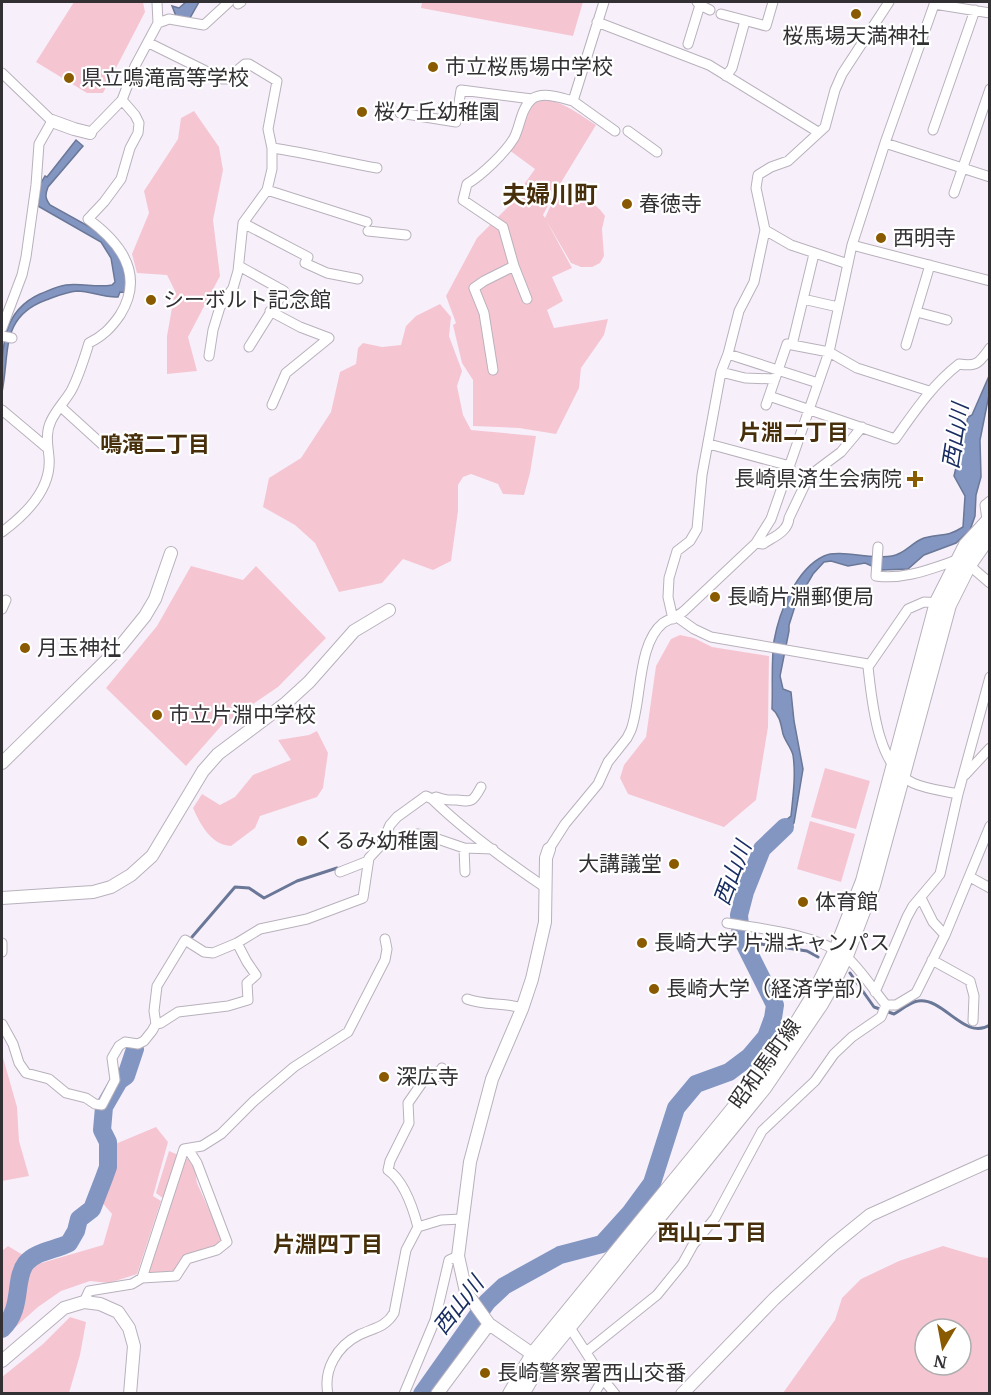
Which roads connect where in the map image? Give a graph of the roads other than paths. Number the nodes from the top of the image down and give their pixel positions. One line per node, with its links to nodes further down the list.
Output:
1 (236, 2): 13 (street)
2 (604, 2): 12 (street)
3 (773, 2): 11 (street)
4 (889, 2): 28 (street)
5 (157, 3): 13 (street)
6 (934, 3): 8 (street); 29 (street)
7 (702, 5): 15 (street)
8 (975, 10): 9 (street); 25 (street)
9 (990, 13)
10 (721, 14): 11 (street)
11 (745, 21): 17 (street)
12 (597, 22): 17 (street); 21 (street)
13 (158, 23): 14 (street)
14 (148, 43): 20 (street); 30 (street)
15 (688, 44)
16 (2, 73): 23 (street)
17 (726, 76): 28 (street)
18 (990, 89): 33 (street)
19 (532, 99): 21 (street); 22 (street); 45 (street)
20 (122, 100): 26 (street); 70 (street)
21 (573, 101): 27 (street)
22 (400, 113)
23 (52, 121): 26 (street); 54 (street)
24 (628, 130): 31 (street)
25 (933, 130)
26 (85, 131)
27 (615, 131)
28 (818, 132): 38 (street)
29 (885, 143): 33 (street); 40 (street)
30 (272, 148): 32 (street); 35 (street)
31 (657, 152)
32 (377, 168)
33 (962, 168): 34 (street); 36 (street)
34 (990, 177)
35 (267, 190): 37 (street); 39 (street)
36 (954, 193)
37 (243, 223): 44 (street); 46 (street)
38 (765, 230): 41 (street); 62 (street)
39 (406, 236)
40 (852, 245): 42 (street); 43 (street)
41 (814, 254): 42 (street); 49 (street)
42 (848, 264): 50 (street)
43 (930, 265): 47 (street); 52 (street)
44 (239, 266): 51 (street); 63 (street)
45 (514, 266): 48 (street); 64 (street)
46 (358, 279)
47 (990, 281)
48 (527, 299)
49 (803, 299): 50 (street); 57 (street)
50 (838, 307): 61 (street)
51 (270, 311): 59 (street); 69 (street)
52 (917, 312): 53 (street); 58 (street)
53 (946, 320)
54 (2, 328)
55 (2, 336): 56 (street)
56 (12, 338)
57 (792, 345): 61 (street); 66 (street)
58 (906, 345)
59 (249, 347)
60 (990, 348): 68 (street)
61 (829, 352): 67 (street); 68 (street)
62 (728, 354): 65 (street); 66 (street)
63 (209, 356)
64 (493, 370)
65 (721, 372): 66 (street); 74 (street)
66 (777, 375): 67 (street); 71 (street)
67 (818, 383): 71 (street)
68 (928, 391): 73 (street)
69 (272, 405)
70 (61, 407): 75 (street); 76 (street)
71 (809, 409): 73 (street); 77 (street)
72 (2, 410): 75 (street)
73 (862, 427): 82 (street)
74 (709, 444): 77 (street); 89 (street)
75 (46, 447): 80 (street)
76 (105, 447)
77 (790, 466): 82 (street)
78 (990, 501): 79 (street)
79 (988, 519): 85 (main road, 昭和馬町線)
80 (2, 532)
81 (990, 535): 85 (main road, 昭和馬町線)
82 (756, 543): 89 (street)
83 (878, 547): 85 (street)
84 (171, 553): 93 (street)
85 (963, 562): 86 (street); 87 (main road, 昭和馬町線)
86 (990, 583)
87 (943, 603): 90 (street); 94 (main road, 昭和馬町線); 95 (main road, 昭和馬町線)
88 (388, 610): 111 (street)
89 (675, 618): 90 (street); 104 (street)
90 (868, 664): 94 (street)
91 (990, 677): 96 (street)
92 (990, 748): 96 (street)
93 (2, 763)
94 (893, 764): 95 (street); 119 (main road, 昭和馬町線)
95 (902, 775): 98 (street); 119 (main road, 昭和馬町線)
96 (963, 776): 98 (street)
97 (481, 787): 99 (street)
98 (958, 794): 112 (street)
99 (432, 799): 101 (street); 103 (street)
100 (990, 826): 108 (street)
101 (381, 845): 102 (street); 105 (street)
102 (464, 848): 103 (street); 107 (street)
103 (493, 849): 109 (street)
104 (549, 849): 109 (street)
105 (368, 861): 106 (street); 117 (street)
106 (340, 872)
107 (465, 872)
108 (970, 877): 110 (street); 114 (street)
109 (546, 888): 123 (street)
110 (990, 888)
111 (2, 898)
112 (921, 898): 114 (street); 121 (street)
113 (727, 923): 119 (street)
114 (945, 935): 120 (street)
115 (385, 939): 129 (street)
116 (2, 943): 118 (street)
117 (237, 943): 127 (street); 127 (street)
118 (2, 952)
119 (841, 953): 121 (street); 136 (main road, 昭和馬町線)
120 (932, 960): 124 (street); 125 (street)
121 (875, 992): 124 (street)
122 (467, 999): 123 (street)
123 (522, 1008): 131 (street)
124 (885, 1008): 138 (street)
125 (973, 1021)
126 (2, 1024): 127 (street)
127 (156, 1024)
128 (442, 1068): 132 (street)
129 (188, 1149): 134 (street); 134 (street)
130 (990, 1161): 150 (street)
131 (462, 1219): 132 (street); 133 (street)
132 (418, 1227): 143 (street)
133 (458, 1256): 137 (street); 144 (street)
134 (142, 1278): 135 (street)
135 (84, 1302): 140 (street); 142 (street)
136 (566, 1322): 138 (street); 139 (main road, 昭和馬町線)
137 (489, 1324): 139 (street); 145 (street)
138 (586, 1352): 141 (street)
139 (538, 1357): 146 (main road, 昭和馬町線); 147 (main road, 昭和馬町線)
140 (2, 1361)
141 (603, 1379): 148 (street); 149 (street)
142 (130, 1394)
143 (328, 1394)
144 (404, 1394)
145 (437, 1394)
146 (510, 1394)
147 (522, 1394)
148 (594, 1394)
149 (615, 1394)
150 (682, 1394)

